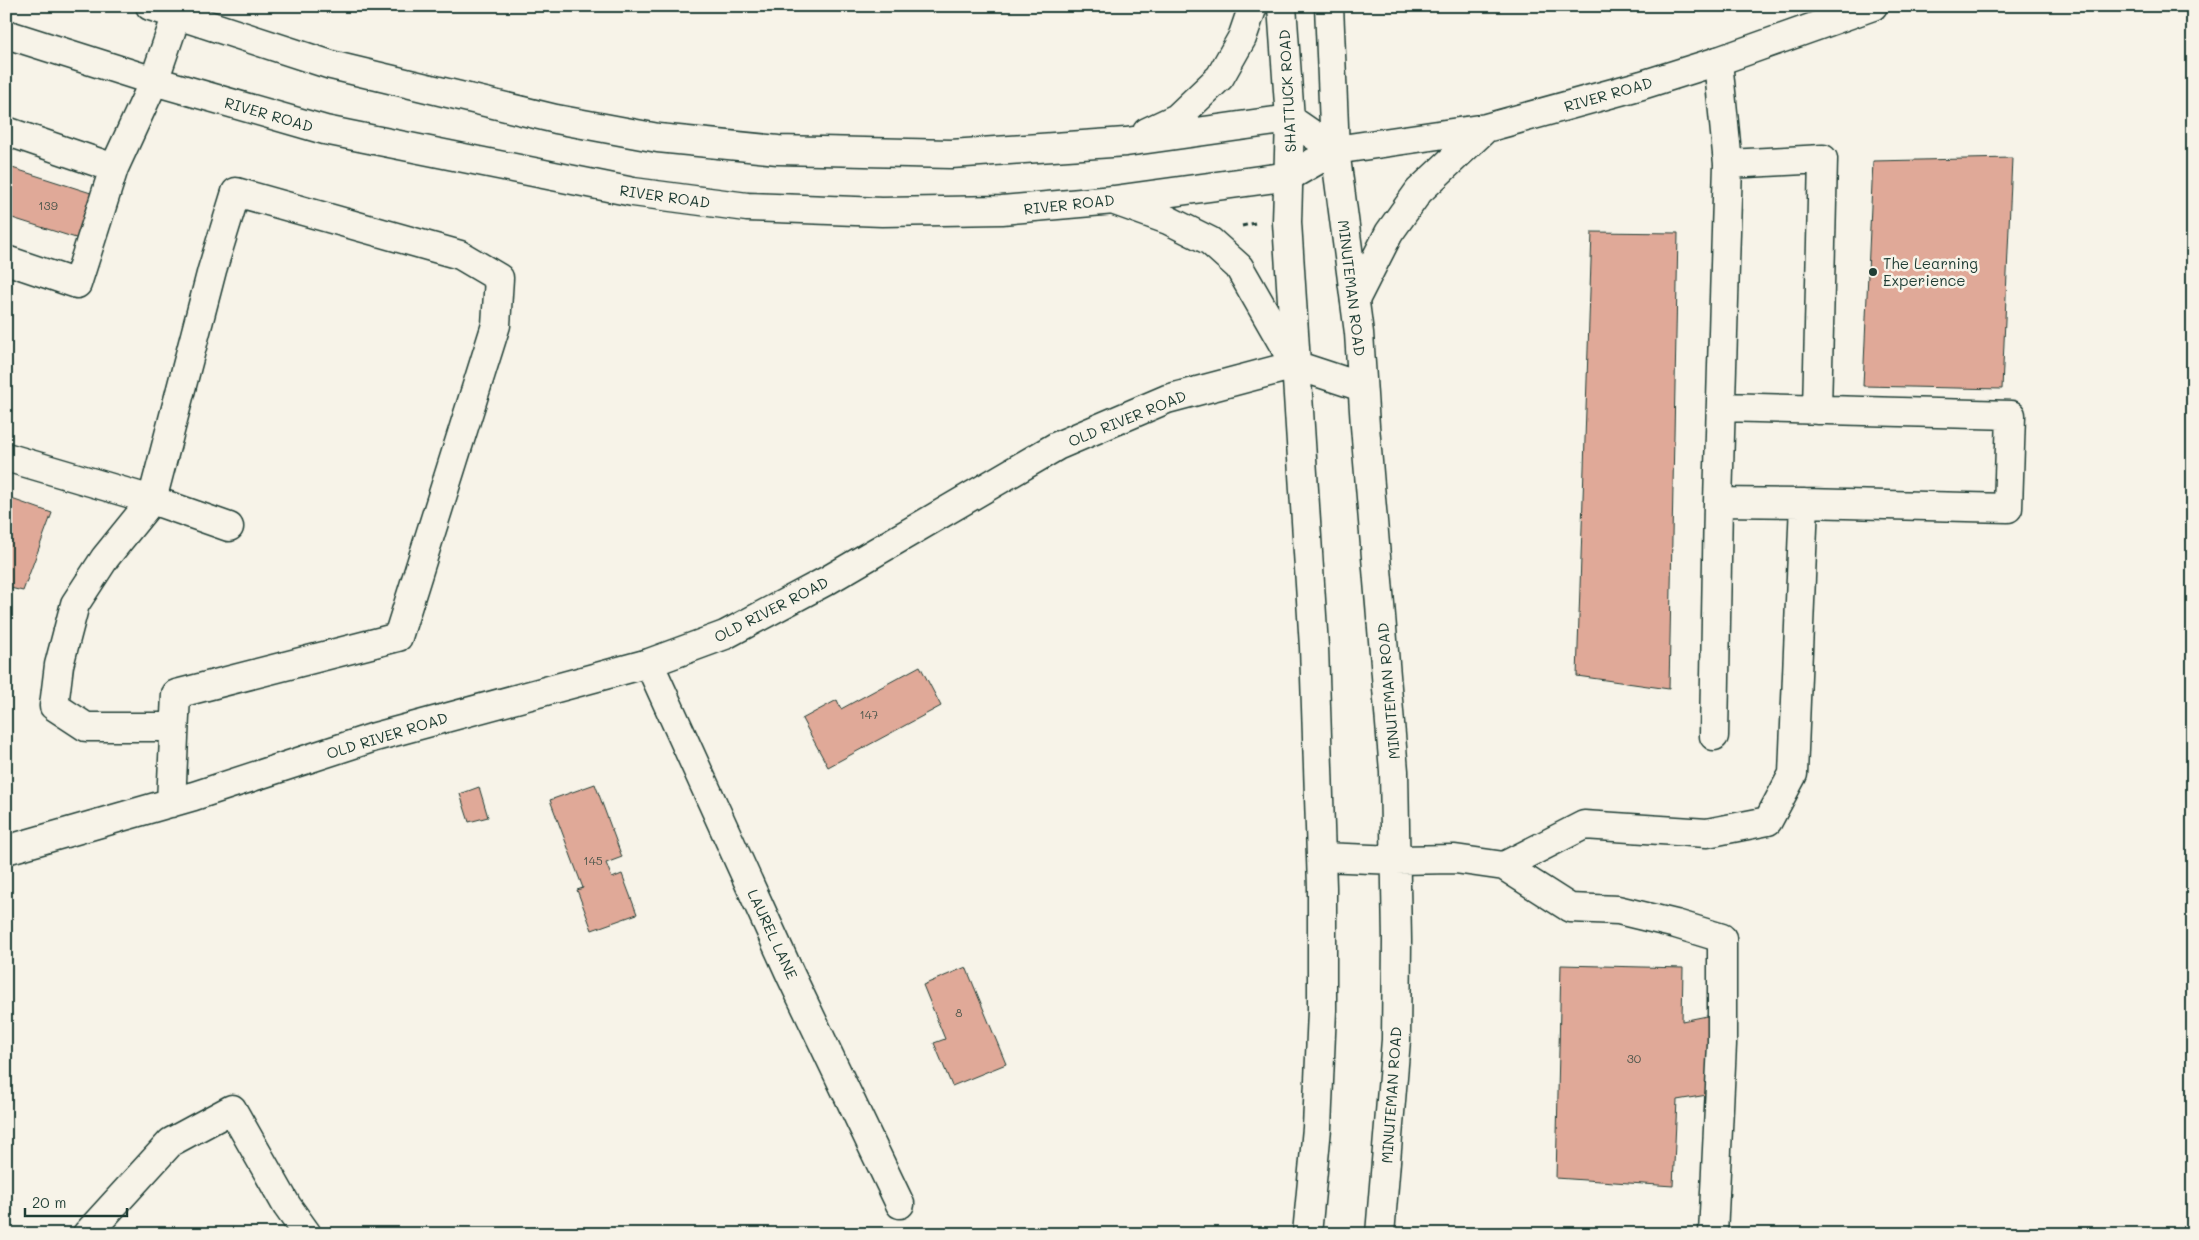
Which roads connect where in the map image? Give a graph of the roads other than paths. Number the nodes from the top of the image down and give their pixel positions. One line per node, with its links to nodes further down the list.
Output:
1 (150, 6): 6 (street)
2 (1253, 6): 13 (street)
3 (1282, 6): 10 (street, SHATTUCK ROAD)
4 (1330, 6): 14 (street)
5 (1873, 6): 8 (street, RIVER ROAD)
6 (176, 16): 9 (street); 13 (street)
7 (6, 34): 9 (street, RIVER ROAD)
8 (1718, 61): 11 (street, RIVER ROAD); 15 (street)
9 (154, 81): 16 (street); 18 (street, RIVER ROAD)
10 (1290, 119): 13 (street); 14 (street); 17 (street, SHATTUCK ROAD)
11 (1486, 128): 14 (street, RIVER ROAD); 20 (street)
12 (6, 131): 16 (street)
13 (1126, 142)
14 (1335, 150): 17 (street, RIVER ROAD); 20 (street, MINUTEMAN ROAD)
15 (1728, 164): 23 (street); 24 (street)
16 (114, 168): 19 (street)
17 (1290, 176): 18 (street, RIVER ROAD); 21 (street)
18 (1114, 200): 21 (street)
19 (6, 260)
20 (1355, 300): 22 (street, MINUTEMAN ROAD)
21 (1295, 365): 22 (street); 30 (street, OLD RIVER ROAD); 35 (street)
22 (1362, 387): 36 (street, MINUTEMAN ROAD)
23 (1722, 407): 24 (street); 27 (street)
24 (1817, 410): 28 (street)
25 (6, 457): 26 (street)
26 (152, 500): 29 (street); 31 (street); 31 (street)
27 (1718, 502): 28 (street); 32 (street)
28 (1804, 504): 37 (street)
29 (229, 527)
30 (649, 663): 33 (street, OLD RIVER ROAD); 38 (street, LAUREL LANE)
31 (174, 727): 33 (street)
32 (1714, 736)
33 (170, 803): 34 (street, OLD RIVER ROAD)
34 (6, 850)
35 (1322, 857): 36 (street); 41 (street)
36 (1396, 860): 37 (street); 42 (street, MINUTEMAN ROAD)
37 (1504, 866): 43 (street)
38 (900, 1204)
39 (87, 1234): 40 (street)
40 (307, 1234)
41 (1307, 1234)
42 (1380, 1234)
43 (1713, 1234)

